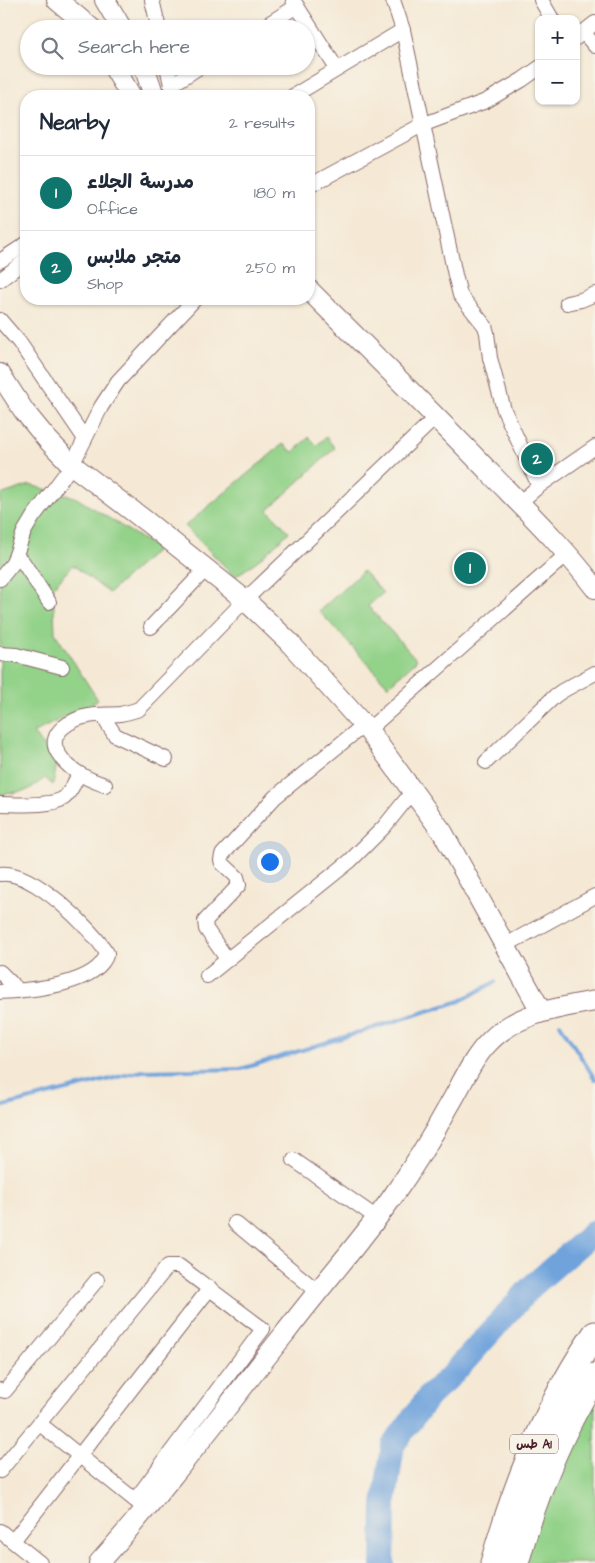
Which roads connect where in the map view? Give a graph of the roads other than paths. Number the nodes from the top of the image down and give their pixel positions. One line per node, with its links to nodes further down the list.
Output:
1 (57, 0): 9 (street)
2 (78, 0): 10 (street)
3 (105, 0): 11 (street)
4 (152, 0): 12 (street)
5 (394, 0): 16 (street)
6 (541, 0): 8 (street)
7 (295, 3): 13 (street); 14 (street)
8 (550, 15)
9 (81, 20)
10 (88, 20)
11 (117, 20)
12 (157, 20)
13 (272, 20)
14 (306, 20)
15 (595, 23): 18 (street)
16 (403, 30): 20 (street); 31 (street)
17 (315, 34): 20 (street)
18 (580, 35): 19 (street)
19 (595, 46)
20 (338, 69): 30 (street)
21 (535, 71): 31 (street)
22 (118, 75): 26 (street)
23 (147, 75): 27 (street)
24 (168, 75): 28 (street)
25 (190, 75): 29 (street)
26 (127, 90)
27 (152, 90)
28 (171, 90)
29 (172, 90)
30 (303, 90)
31 (422, 125): 32 (street); 47 (street)
32 (315, 183)
33 (20, 248): 34 (street)
34 (0, 261)
35 (20, 265): 36 (street)
36 (0, 280)
37 (595, 294): 39 (street)
38 (315, 296): 43 (street)
39 (567, 303)
40 (189, 305): 44 (street)
41 (0, 320): 44 (street)
42 (0, 374): 46 (street)
43 (436, 417): 48 (street); 54 (street)
44 (84, 439): 46 (street)
45 (595, 447): 47 (street)
46 (72, 464): 50 (street); 51 (street)
47 (539, 486): 48 (street)
48 (519, 503): 49 (street)
49 (568, 554): 53 (street); 61 (street)
50 (16, 556): 52 (street); 55 (street)
51 (206, 569): 54 (street); 56 (street)
52 (0, 579)
53 (595, 588)
54 (245, 600): 60 (street); 61 (street)
55 (49, 602)
56 (152, 626)
57 (0, 654): 58 (street)
58 (62, 667)
59 (595, 673): 63 (street)
60 (105, 715): 62 (street); 64 (street)
61 (366, 728): 66 (street); 71 (street)
62 (166, 759)
63 (486, 762)
64 (79, 774): 65 (street); 67 (street)
65 (105, 785)
66 (413, 791): 70 (street); 71 (street)
67 (0, 804)
68 (0, 874): 74 (street)
69 (595, 896): 70 (street)
70 (504, 946): 77 (street)
71 (227, 959): 73 (street)
72 (0, 972): 74 (street)
73 (207, 976)
74 (20, 991): 75 (street)
75 (0, 992)
76 (595, 1001): 77 (street)
77 (541, 1011): 79 (street)
78 (294, 1160): 79 (street)
79 (377, 1218): 83 (street)
80 (235, 1223): 83 (street)
81 (97, 1280): 86 (street)
82 (210, 1288): 87 (street); 88 (street); 90 (street)
83 (317, 1291): 90 (street)
84 (595, 1334): 95 (highway, طس A1)
85 (595, 1376): 96 (highway, طس A1)
86 (0, 1390)
87 (40, 1424): 88 (street); 89 (street)
88 (80, 1455): 90 (street); 92 (street)
89 (0, 1471)
90 (141, 1505): 94 (street)
91 (0, 1532): 92 (street)
92 (13, 1541): 93 (street)
93 (40, 1563)
94 (99, 1563)
95 (493, 1563)
96 (516, 1563)

